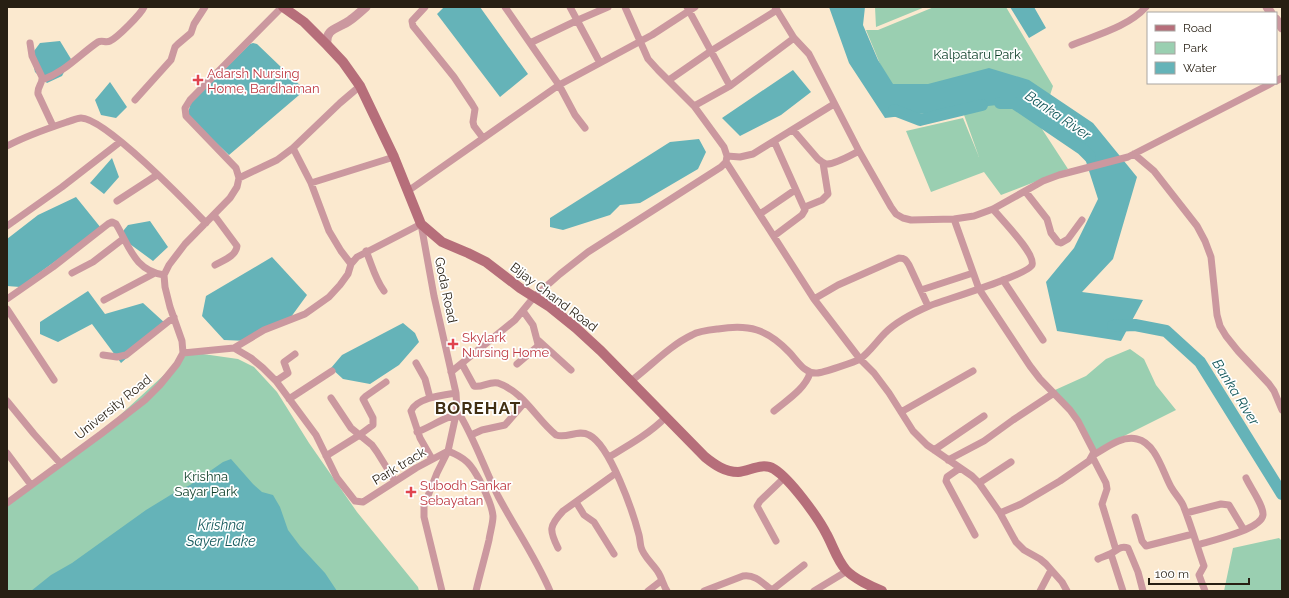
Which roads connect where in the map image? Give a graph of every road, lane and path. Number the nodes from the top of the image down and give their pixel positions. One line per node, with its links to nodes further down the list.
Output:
1 (144, 7): 22 (street)
2 (205, 7): 28 (street)
3 (283, 7): 18 (main road, Bijay Chand Road); 45 (street)
4 (366, 7): 18 (street)
5 (425, 7): 34 (street)
6 (505, 7): 17 (street)
7 (570, 7): 13 (street)
8 (608, 7): 13 (street)
9 (624, 7): 15 (street)
10 (1146, 7): 19 (street)
11 (690, 8): 15 (street); 20 (street)
12 (776, 9): 14 (street); 20 (street)
13 (578, 20): 17 (street); 21 (street)
14 (794, 38): 27 (street); 29 (street)
15 (641, 41): 21 (street); 23 (street)
16 (30, 43): 22 (street)
17 (530, 43): 25 (street)
18 (327, 45): 26 (main road, Bijay Chand Road)
19 (1072, 45)
20 (711, 51): 23 (street); 27 (street)
21 (600, 63): 25 (street)
22 (42, 80): 31 (street)
23 (669, 80): 30 (street)
24 (1270, 84): 40 (street)
25 (559, 85): 32 (street); 34 (street)
26 (360, 86): 38 (street); 41 (main road, Bijay Chand Road)
27 (730, 86): 30 (street)
28 (135, 100)
29 (834, 104): 33 (street); 39 (street)
30 (694, 106): 42 (street)
31 (53, 126): 36 (street); 37 (street)
32 (585, 128)
33 (793, 130): 35 (street); 43 (street)
34 (483, 138): 48 (street)
35 (774, 141): 42 (street); 47 (street)
36 (120, 142): 44 (street); 59 (street)
37 (7, 146)
38 (293, 148): 45 (street); 46 (street)
39 (859, 151): 43 (street); 55 (street)
40 (1131, 156): 49 (street); 107 (street)
41 (394, 157): 46 (street); 48 (main road, Bijay Chand Road)
42 (727, 159): 53 (street); 73 (street)
43 (823, 163): 51 (street)
44 (157, 174): 50 (street); 57 (street)
45 (239, 178): 54 (street)
46 (311, 183): 63 (street)
47 (795, 190): 51 (street); 53 (street)
48 (408, 191): 58 (main road, Bijay Chand Road)
49 (1025, 191): 52 (street); 56 (street)
50 (117, 202)
51 (805, 207): 60 (street)
52 (993, 209): 55 (street); 69 (street)
53 (760, 214): 60 (street)
54 (214, 215): 57 (street); 64 (street)
55 (954, 218): 67 (street)
56 (1082, 220)
57 (206, 223): 68 (street)
58 (421, 224): 62 (street); 73 (main road, Bijay Chand Road); 94 (street, Goda Road)
59 (7, 226)
60 (774, 236): 75 (street)
61 (123, 239): 65 (street); 66 (street); 74 (street)
62 (366, 251): 63 (street); 72 (street)
63 (351, 264): 83 (street)
64 (215, 265)
65 (72, 273)
66 (155, 273): 68 (street); 76 (street)
67 (973, 273): 70 (street); 71 (street)
68 (164, 275): 80 (street)
69 (1003, 280): 70 (street); 82 (street)
70 (978, 289): 77 (street); 101 (street)
71 (921, 290): 75 (street); 77 (street)
72 (384, 291)
73 (534, 297): 79 (street); 98 (main road, Bijay Chand Road)
74 (7, 299)
75 (814, 299): 87 (street)
76 (104, 300)
77 (928, 306): 87 (street)
78 (7, 309): 96 (street)
79 (523, 311): 81 (street); 89 (street)
80 (174, 317): 84 (street); 86 (street)
81 (538, 340): 90 (street); 91 (street)
82 (1043, 340)
83 (234, 348): 84 (street); 97 (street)
84 (183, 353): 125 (street, University Road)
85 (295, 354): 97 (street)
86 (103, 355)
87 (860, 359): 95 (street); 109 (street)
88 (416, 363): 103 (street)
89 (462, 364): 94 (street); 106 (street)
90 (517, 364)
91 (571, 370)
92 (332, 371): 104 (street)
93 (974, 371): 109 (street)
94 (452, 372): 100 (street, Goda Road)
95 (810, 373): 98 (street); 108 (street)
96 (54, 380)
97 (276, 381): 104 (street)
98 (631, 381): 111 (main road, Bijay Chand Road)
99 (386, 382): 115 (street)
100 (456, 392): 103 (street); 110 (street, Goda Road)
101 (1054, 393): 120 (street); 123 (street)
102 (331, 398): 115 (street)
103 (430, 398): 113 (street)
104 (289, 399): 119 (street)
105 (7, 401): 125 (street)
106 (525, 402): 114 (street); 121 (street)
107 (1282, 410)
108 (774, 411)
109 (900, 412): 116 (street)
110 (457, 413): 113 (street); 114 (street); 117 (street, Goda Road)
111 (666, 416): 121 (street); 128 (main road, Bijay Chand Road)
112 (984, 416): 116 (street)
113 (417, 432): 122 (street)
114 (471, 435): 153 (street)
115 (358, 436): 119 (street); 130 (street)
116 (934, 450): 123 (street)
117 (448, 451): 122 (street, Park track); 151 (street, Goda Road); 152 (street)
118 (7, 453): 132 (street)
119 (326, 456): 130 (street, Park track)
120 (1092, 456): 135 (street); 136 (street); 144 (street)
121 (609, 458): 127 (street)
122 (432, 460): 130 (street, Park track)
123 (948, 460): 126 (street)
124 (1011, 462): 131 (street)
125 (60, 463): 132 (street, University Road)
126 (960, 468): 131 (street); 140 (street)
127 (616, 473): 133 (street); 150 (street)
128 (784, 478): 141 (street); 149 (main road, Bijay Chand Road)
129 (1246, 478): 138 (street)
130 (395, 481)
131 (979, 483): 135 (street)
132 (31, 485): 134 (street, University Road)
133 (576, 502): 143 (street); 145 (street)
134 (7, 503)
135 (1000, 513): 148 (street)
136 (1186, 513): 138 (street); 139 (street)
137 (1135, 517): 139 (street)
138 (1244, 530): 142 (street)
139 (1193, 534): 142 (street)
140 (975, 535)
141 (776, 541)
142 (1197, 545): 164 (street)
143 (558, 548)
144 (1113, 552): 146 (street); 162 (street); 163 (street)
145 (614, 554)
146 (1098, 559)
147 (804, 565): 157 (street)
148 (1051, 570): 160 (street); 161 (street)
149 (847, 571): 158 (street); 159 (main road, Bijay Chand Road)
150 (661, 580): 154 (street); 155 (street)
151 (442, 591)
152 (476, 591)
153 (550, 591)
154 (648, 591)
155 (667, 591)
156 (704, 591): 157 (street)
157 (772, 591)
158 (814, 591)
159 (882, 591)
160 (1040, 591)
161 (1067, 591)
162 (1123, 591)
163 (1143, 591)
164 (1205, 591)

